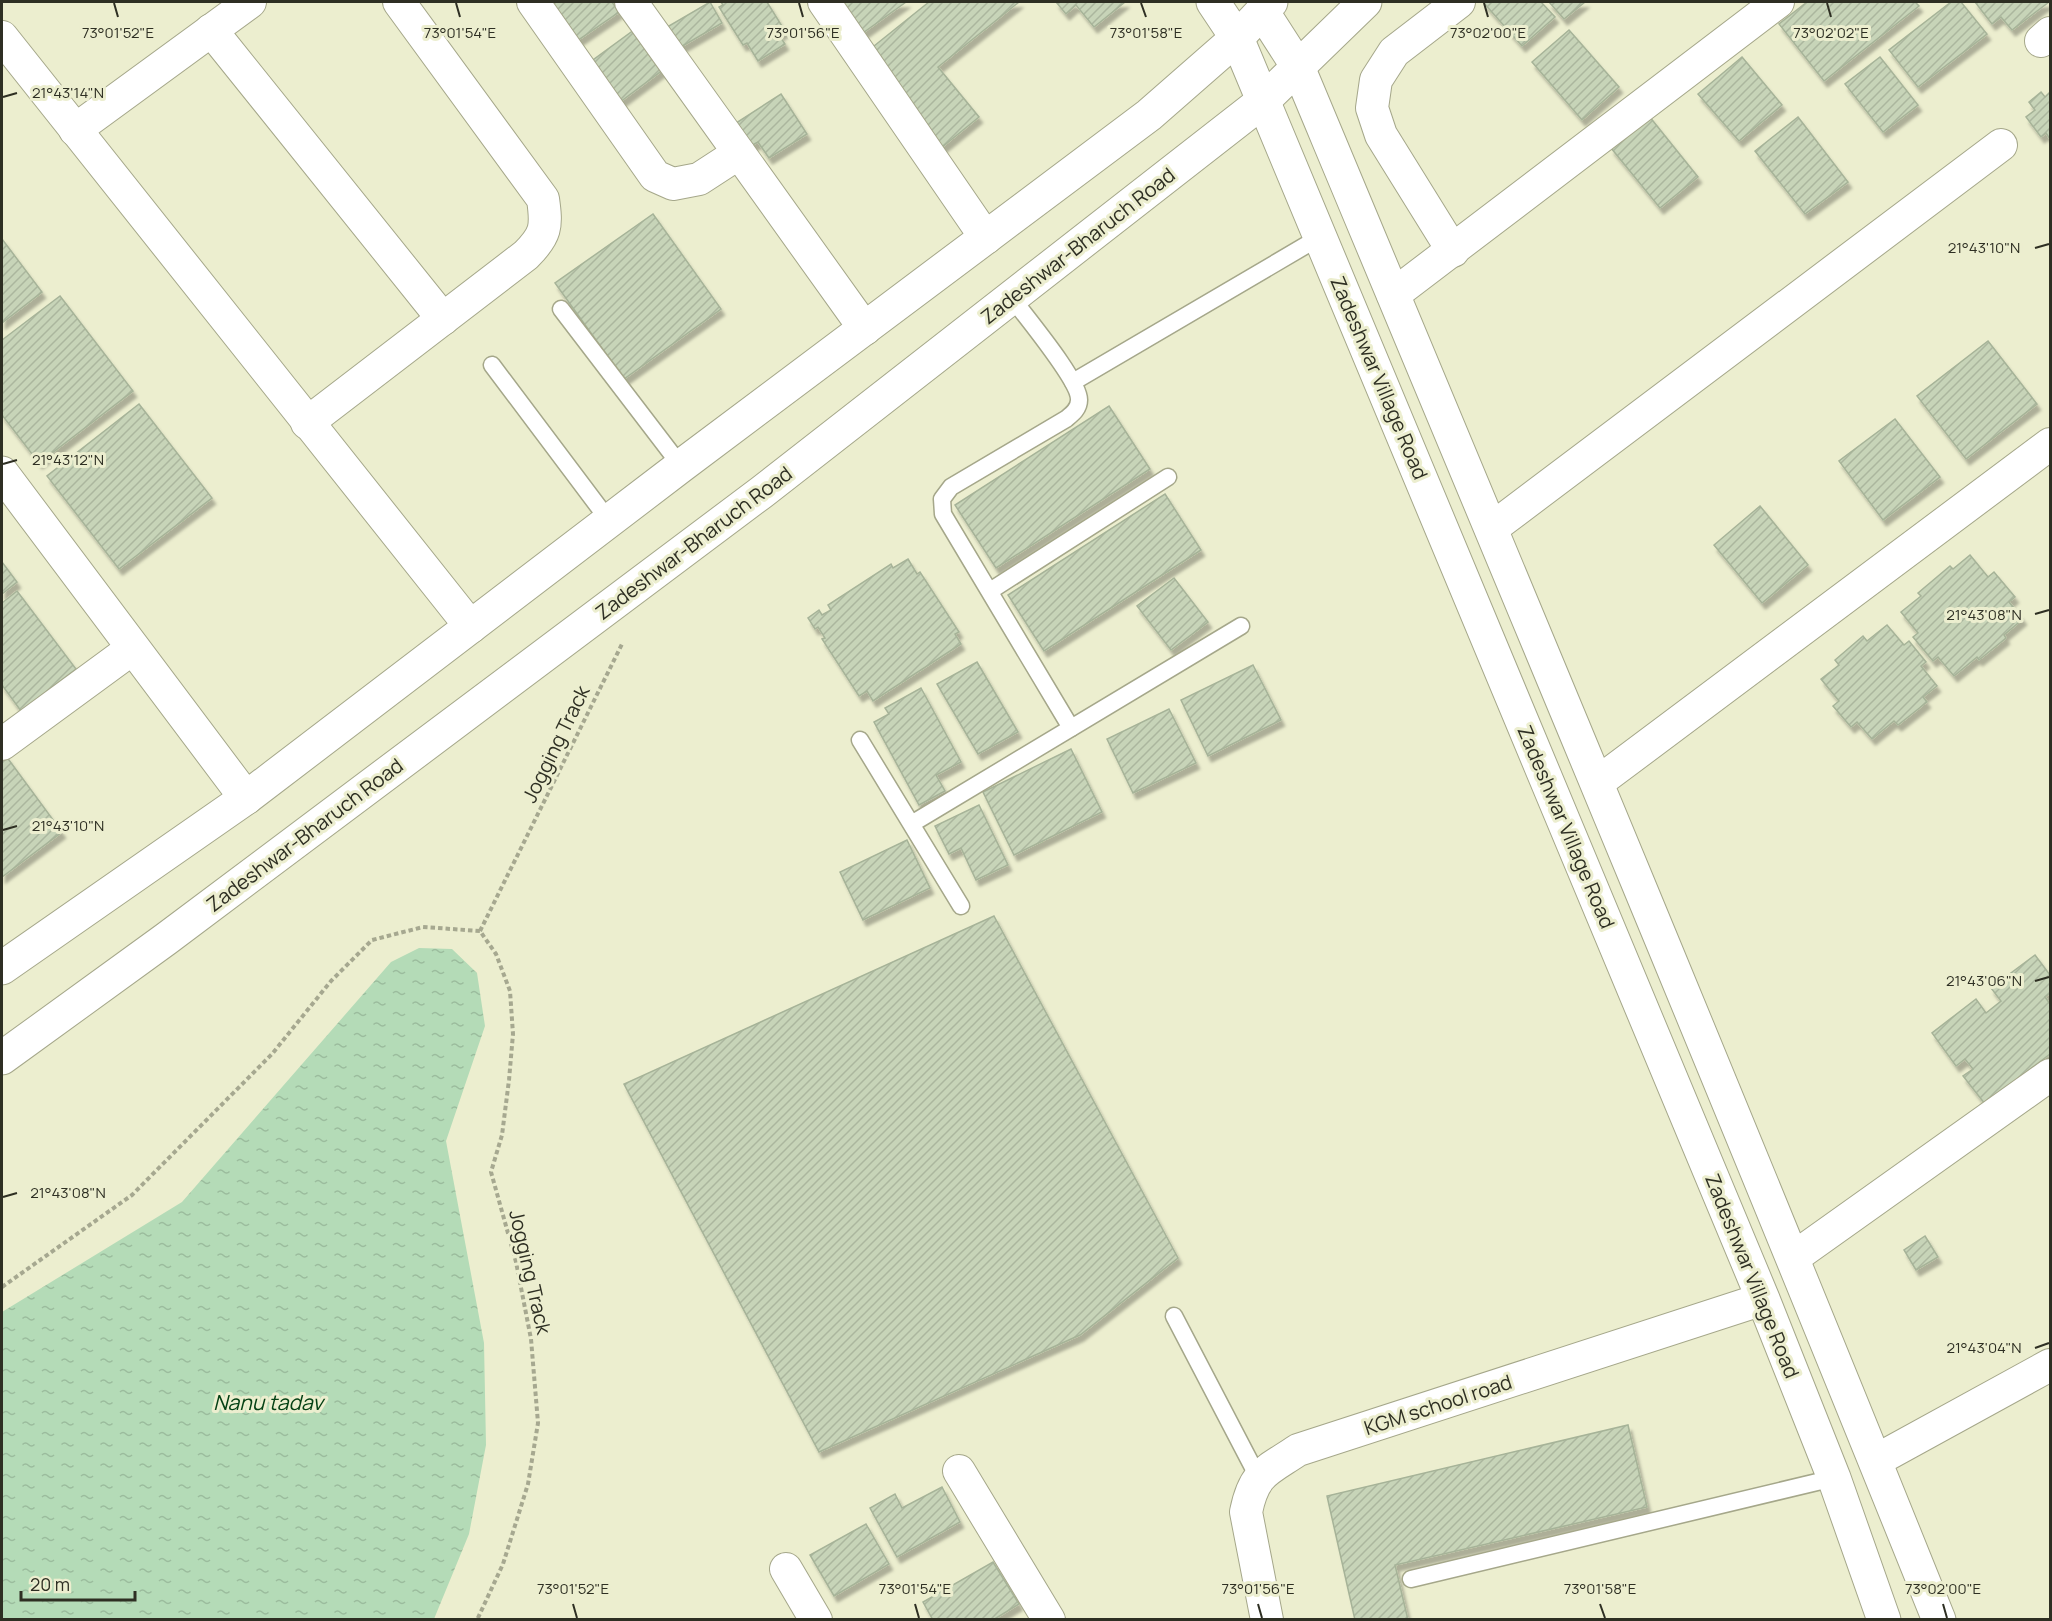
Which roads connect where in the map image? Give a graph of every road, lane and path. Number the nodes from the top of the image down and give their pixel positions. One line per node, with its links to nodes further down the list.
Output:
1 (250, 2): 11 (street)
2 (399, 2): 25 (street)
3 (533, 2): 18 (street)
4 (631, 2): 18 (street)
5 (824, 2): 20 (street)
6 (1213, 2): 13 (street, Zadeshwar Village Road)
7 (1365, 2): 14 (street, Zadeshwar-Bharuch Road)
8 (1459, 2): 21 (street)
9 (1778, 2): 21 (street)
10 (1267, 6): 13 (street); 14 (street)
11 (211, 30): 16 (street); 25 (street)
12 (2, 37): 16 (street)
13 (1238, 38): 15 (street, Zadeshwar Village Road); 20 (street)
14 (1298, 67): 15 (street, Zadeshwar-Bharuch Road); 22 (street)
15 (1263, 101): 19 (street, Zadeshwar Village Road); 23 (street, Zadeshwar-Bharuch Road)
16 (75, 130): 29 (street)
17 (2001, 145): 35 (street)
18 (739, 153): 26 (street)
19 (1320, 237): 28 (lane); 54 (street, Zadeshwar Village Road)
20 (986, 238): 26 (street)
21 (1452, 251): 22 (street)
22 (1393, 295): 35 (street)
23 (1012, 298): 28 (lane); 50 (street, Zadeshwar-Bharuch Road)
24 (561, 309): 31 (lane)
25 (443, 319): 29 (street)
26 (865, 329): 31 (street)
27 (492, 365): 34 (lane)
28 (1073, 382): 36 (lane)
29 (307, 423): 38 (street)
30 (2050, 444): 44 (street)
31 (681, 466): 34 (street)
32 (2, 473): 40 (street)
33 (1168, 477): 36 (lane)
34 (610, 522): 38 (street)
35 (1491, 529): 44 (street)
36 (990, 591): 41 (lane)
37 (1241, 626): 41 (lane)
38 (471, 627): 45 (street)
39 (627, 634): 48 (path, Jogging Track)
40 (133, 648): 43 (street); 45 (street)
41 (1071, 728): 46 (lane)
42 (860, 740): 46 (lane)
43 (2, 744)
44 (1597, 783): 52 (street)
45 (246, 798): 49 (street)
46 (913, 823): 47 (lane)
47 (961, 906)
48 (480, 931): 53 (path); 63 (path, Jogging Track)
49 (2, 968)
50 (2, 1058)
51 (2050, 1076): 52 (street)
52 (1793, 1258): 57 (street)
53 (2, 1287)
54 (1763, 1299): 59 (street, KGM school road); 60 (street, Zadeshwar Village Road)
55 (1174, 1316): 59 (lane)
56 (2050, 1365): 57 (street)
57 (1875, 1461): 68 (street)
58 (959, 1470): 65 (street)
59 (1258, 1477): 66 (street)
60 (1834, 1478): 62 (lane); 67 (street, Zadeshwar Village Road)
61 (786, 1569): 64 (street)
62 (1411, 1579)
63 (477, 1620)
64 (816, 1620)
65 (1049, 1620)
66 (1267, 1620)
67 (1884, 1620)
68 (1939, 1620)

